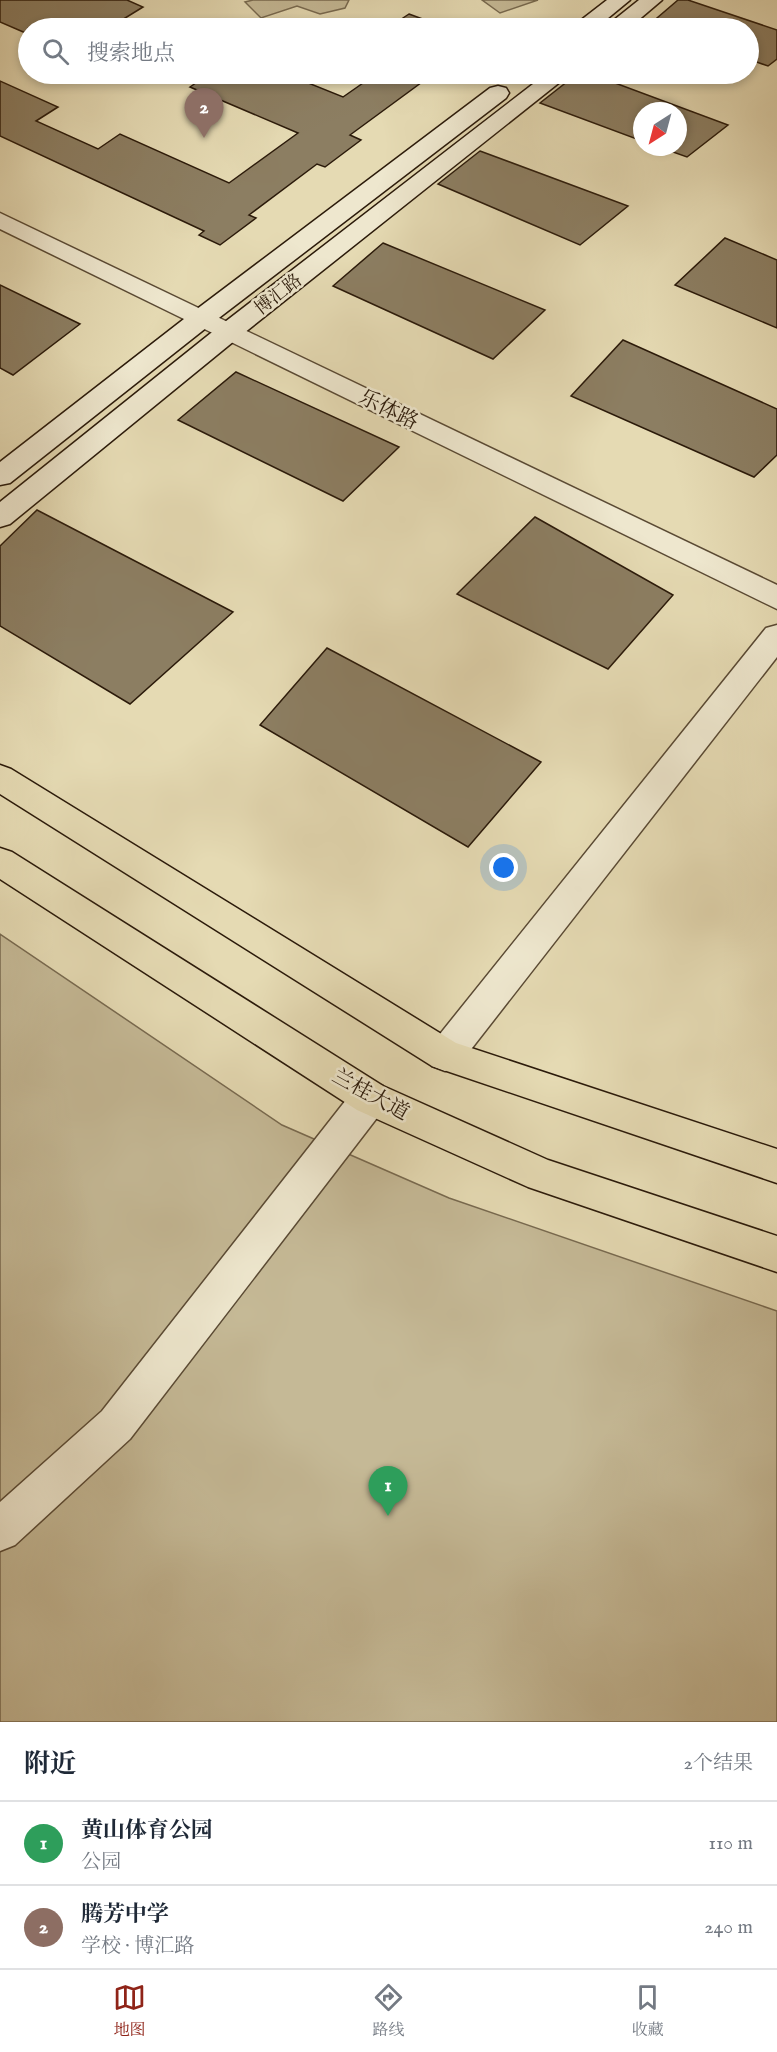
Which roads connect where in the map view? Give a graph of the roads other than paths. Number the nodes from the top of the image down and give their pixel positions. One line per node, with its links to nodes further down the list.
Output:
1 (620, 0): 3 (main road)
2 (652, 0): 4 (main road)
3 (596, 18)
4 (629, 18)
5 (510, 84): 8 (main road, 博汇路)
6 (546, 84): 9 (main road, 博汇路)
7 (0, 220): 8 (main road, 乐体路)
8 (202, 318): 9 (main road, 乐体路); 10 (main road, 博汇路)
9 (231, 332): 11 (main road, 博汇路); 12 (main road, 乐体路)
10 (0, 476)
11 (0, 517)
12 (777, 598)
13 (777, 636): 16 (main road)
14 (0, 778): 16 (main road)
15 (0, 862): 17 (main road, 兰桂大道)
16 (445, 1055): 18 (main road)
17 (370, 1098): 19 (main road, 兰桂大道); 20 (main road)
18 (777, 1166)
19 (777, 1254)
20 (0, 1530)

